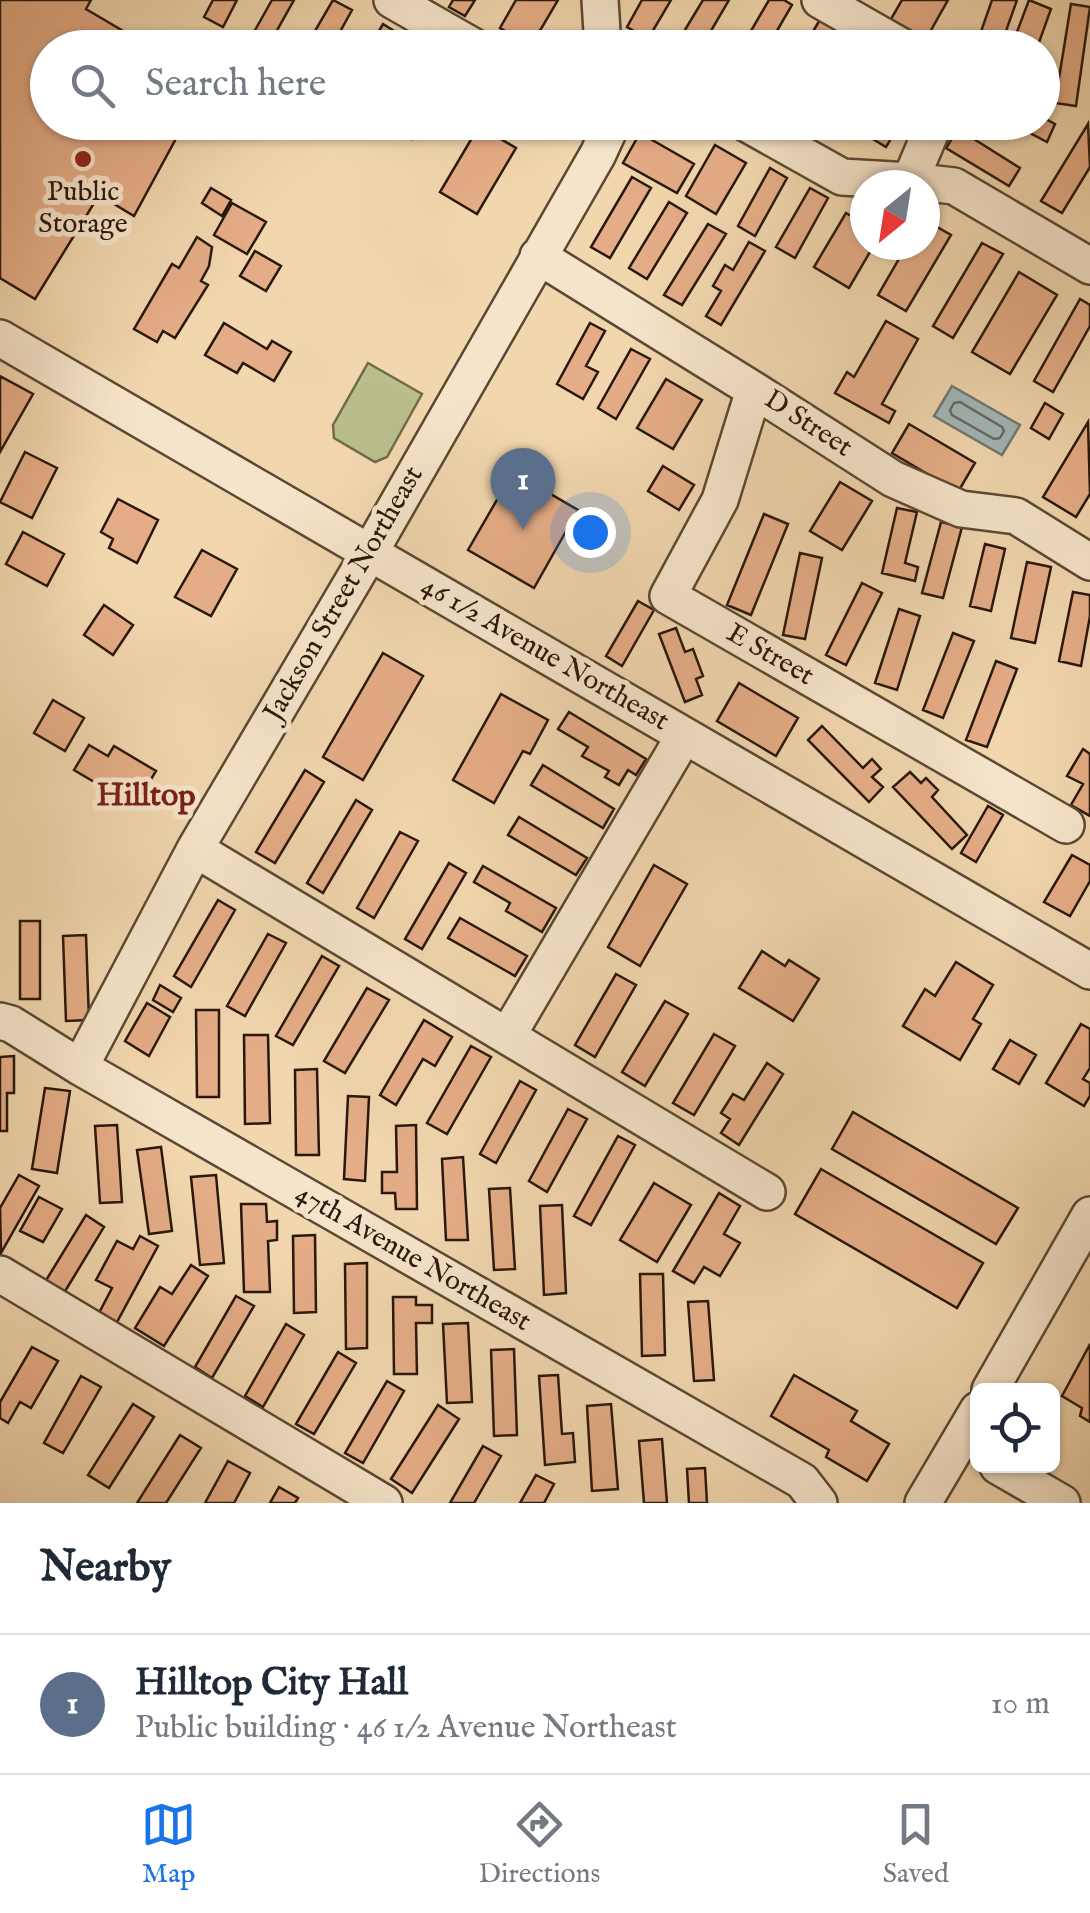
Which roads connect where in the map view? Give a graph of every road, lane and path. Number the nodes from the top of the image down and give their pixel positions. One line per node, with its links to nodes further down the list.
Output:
1 (392, 0): 4 (street)
2 (600, 0): 5 (street)
3 (820, 0): 6 (street)
4 (444, 30)
5 (602, 30)
6 (872, 30)
7 (604, 140): 13 (street, Jackson Street Northeast)
8 (776, 140): 11 (street)
9 (928, 140): 10 (street)
10 (915, 170)
11 (850, 177)
12 (940, 184): 14 (street)
13 (538, 256): 16 (street, D Street); 17 (street, Jackson Street Northeast)
14 (1090, 266)
15 (0, 338): 17 (street, 46 1/2 Avenue Northeast)
16 (754, 390): 18 (street, D Street); 20 (street, E Street)
17 (370, 552): 19 (street, 46 1/2 Avenue Northeast); 21 (street, Jackson Street Northeast)
18 (1090, 562)
19 (684, 736): 22 (street, 46 1/2 Avenue Northeast); 24 (street)
20 (1066, 826)
21 (195, 849): 24 (street); 25 (street, Jackson Street Northeast)
22 (1090, 971)
23 (0, 1020): 25 (street, 47th Avenue Northeast)
24 (508, 1035): 26 (street)
25 (80, 1067): 33 (street, 47th Avenue Northeast)
26 (767, 1192)
27 (1090, 1215): 29 (street)
28 (0, 1274): 32 (street)
29 (994, 1383)
30 (968, 1448): 34 (street)
31 (1010, 1473): 35 (street)
32 (384, 1503)
33 (819, 1503)
34 (923, 1503)
35 (1062, 1503)

